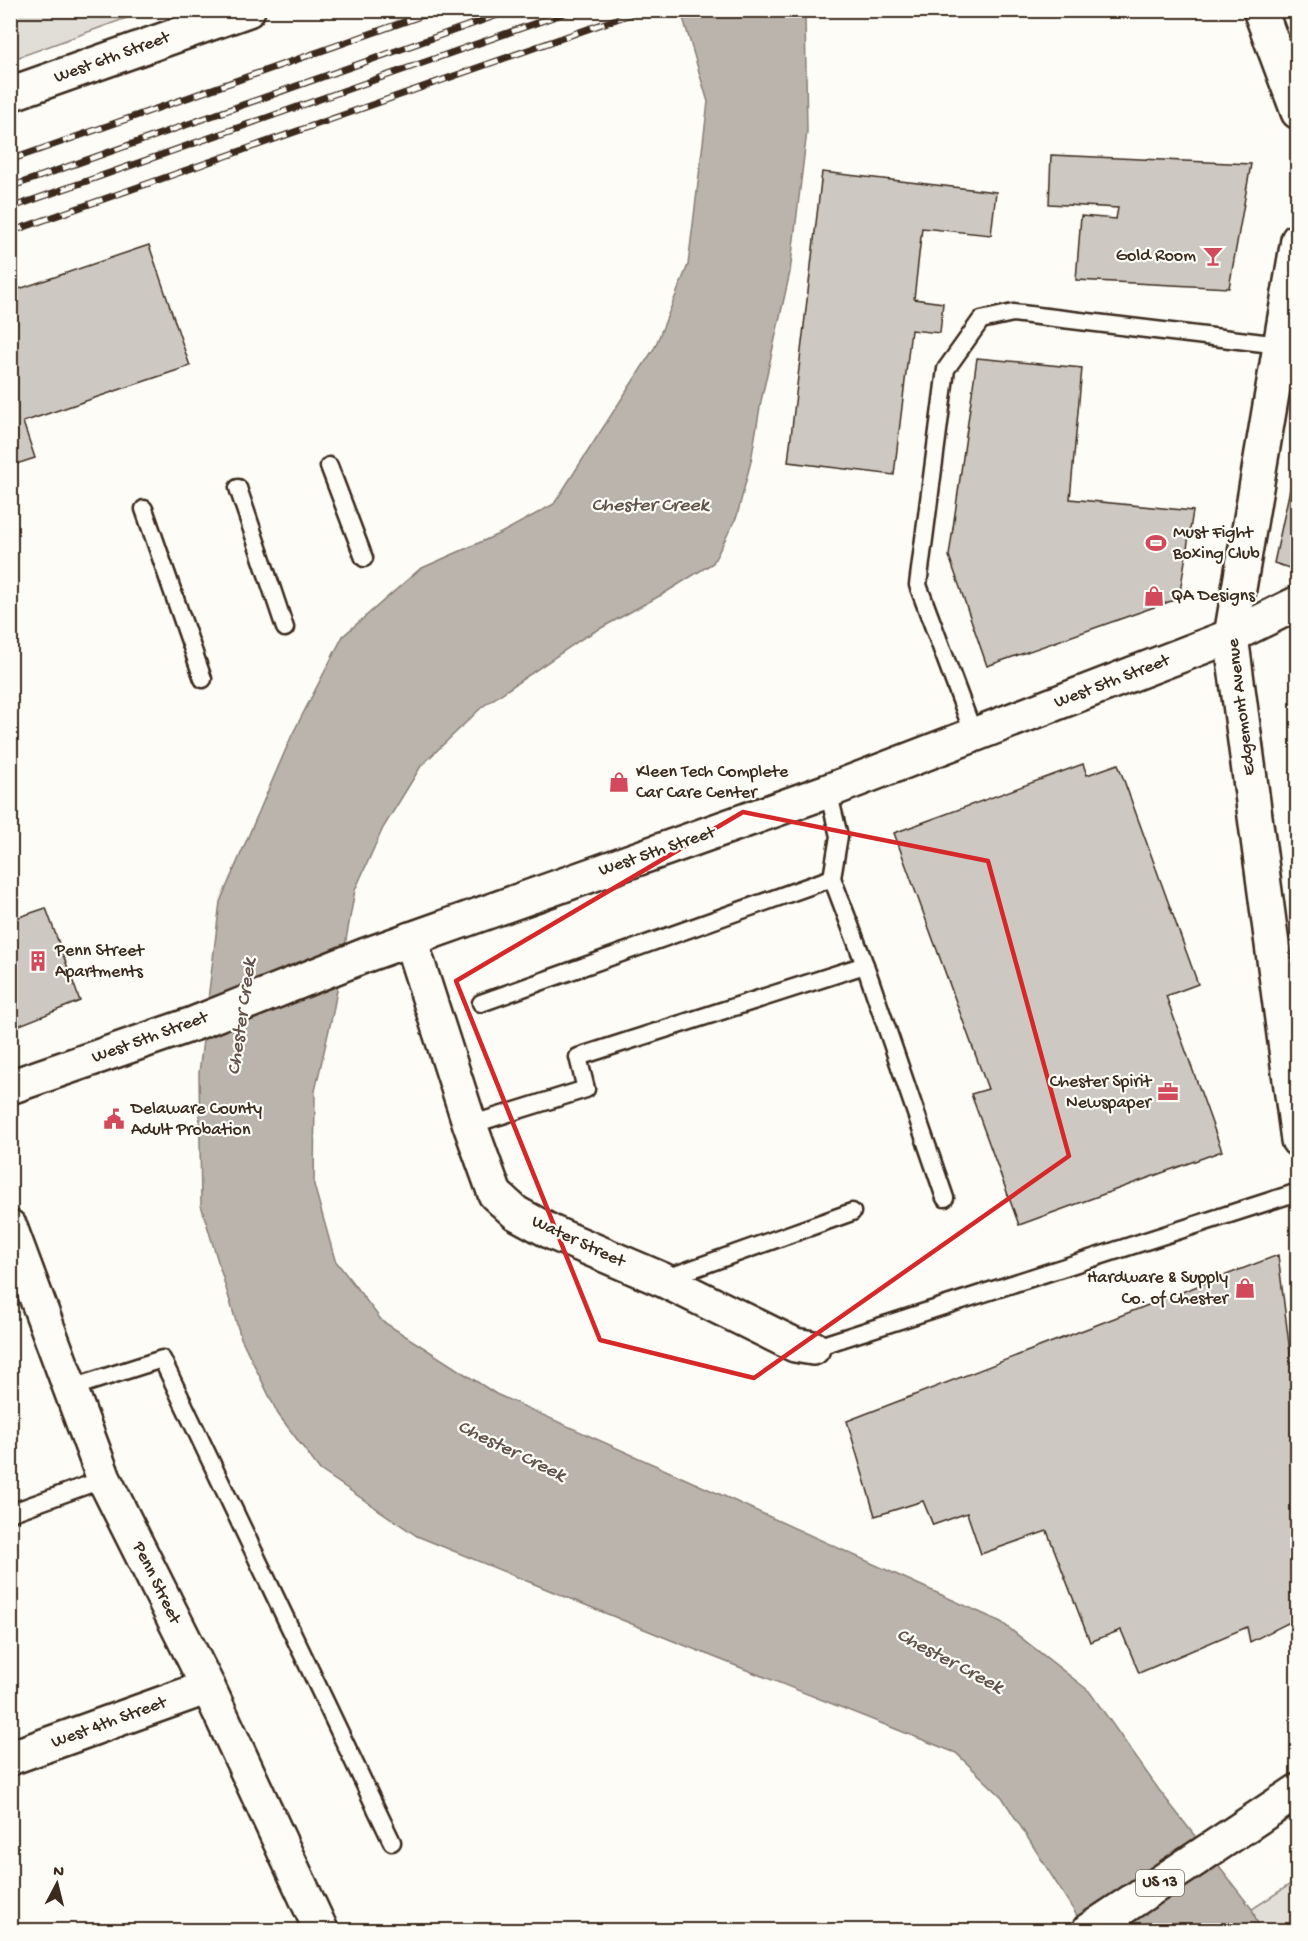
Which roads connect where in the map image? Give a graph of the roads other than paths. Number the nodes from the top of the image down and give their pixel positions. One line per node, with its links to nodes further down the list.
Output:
1 (248, 10): 3 (street, West 6th Street)
2 (1260, 10): 4 (street)
3 (10, 94)
4 (1298, 112)
5 (1298, 240): 6 (street, Edgemont Avenue)
6 (1280, 345): 13 (street, Edgemont Avenue); 15 (lane)
7 (329, 466): 10 (lane)
8 (238, 488): 12 (lane)
9 (144, 509): 14 (lane)
10 (364, 558)
11 (1298, 603): 13 (street, West 5th Street)
12 (285, 628)
13 (1232, 636): 15 (street, West 5th Street); 22 (street, Edgemont Avenue)
14 (203, 679)
15 (974, 735): 16 (street, West 5th Street)
16 (828, 791): 17 (lane); 18 (street, West 5th Street)
17 (832, 878): 19 (lane); 20 (lane)
18 (411, 939): 21 (street, West 5th Street); 23 (street, Water Street)
19 (865, 965): 23 (lane); 25 (lane)
20 (482, 1003)
21 (10, 1087)
22 (1296, 1118)
23 (470, 1125): 28 (street, Water Street)
24 (1298, 1192): 29 (lane)
25 (945, 1198)
26 (852, 1212): 28 (lane)
27 (10, 1227): 30 (street, Penn Street)
28 (663, 1280): 29 (street, Water Street)
29 (813, 1348)
30 (71, 1388): 31 (street, Penn Street); 36 (lane)
31 (104, 1479): 32 (lane); 33 (street, Penn Street)
32 (10, 1513)
33 (208, 1687): 34 (street, West 4th Street); 37 (street, Penn Street)
34 (10, 1758)
35 (1298, 1791): 38 (street, US 13)
36 (392, 1842)
37 (321, 1930)
38 (1089, 1930)

